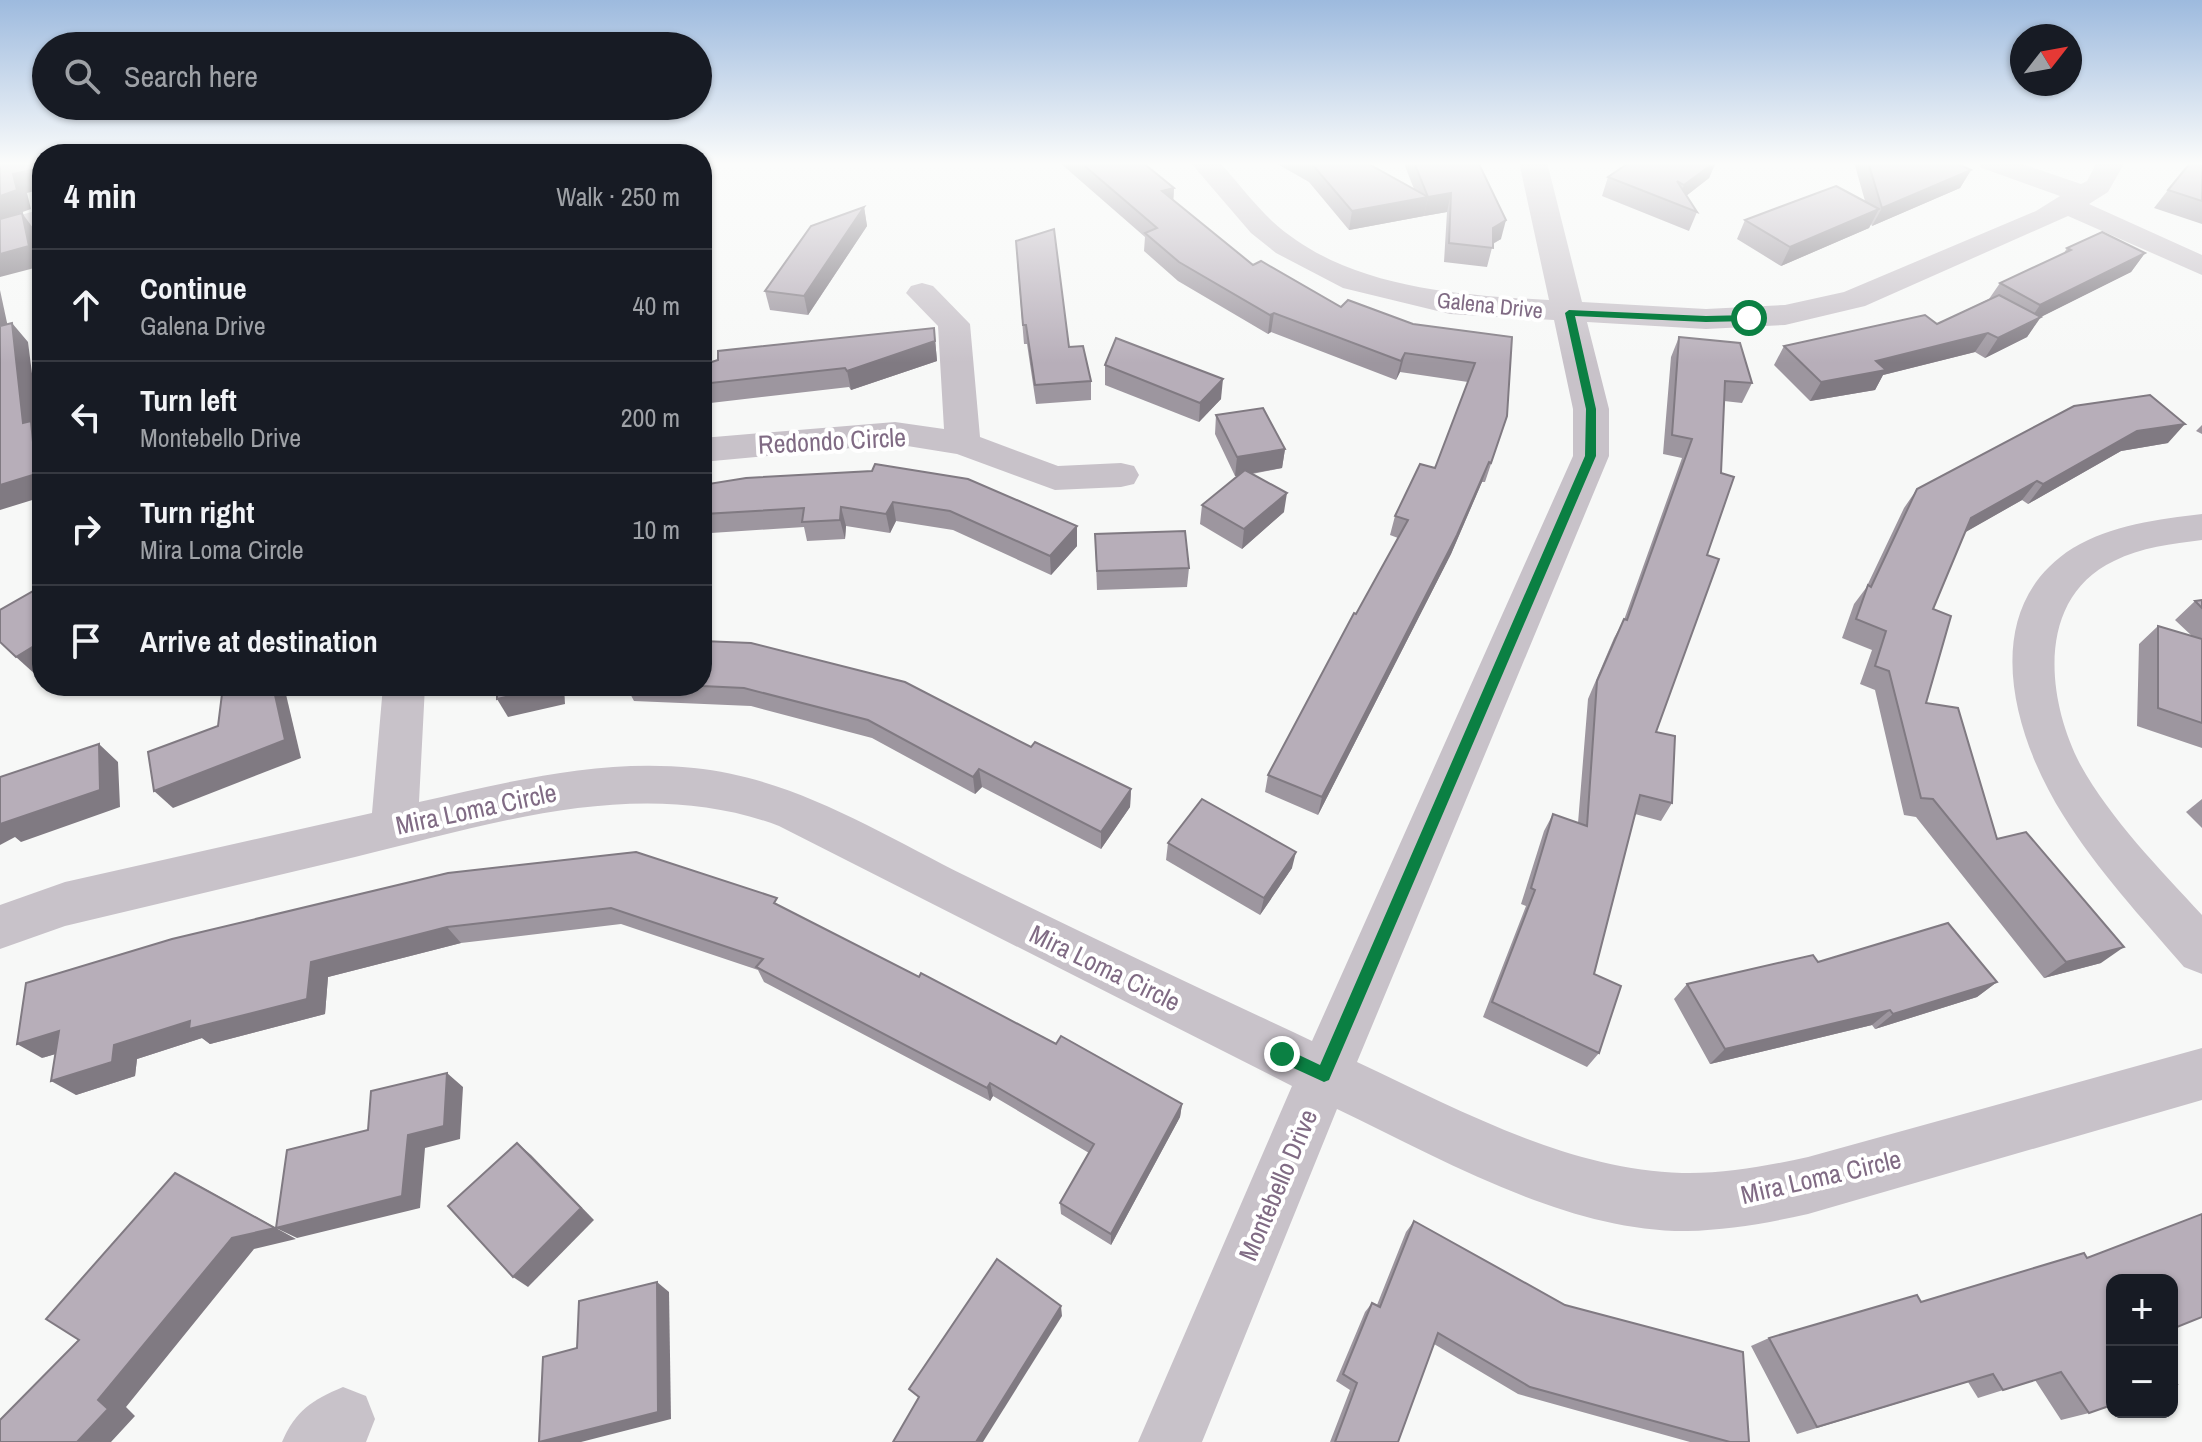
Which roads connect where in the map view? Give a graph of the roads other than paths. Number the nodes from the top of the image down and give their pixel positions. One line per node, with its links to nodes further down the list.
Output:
1 (1265, 229): 7 (street, Galena Drive)
2 (1549, 229): 7 (street, Montebello Drive)
3 (2017, 229): 7 (street, Galena Drive)
4 (2132, 229): 5 (street)
5 (2202, 266)
6 (922, 293): 8 (street)
7 (1569, 313): 17 (street, Montebello Drive)
8 (963, 443): 9 (street, Redondo Circle); 10 (street, Redondo Circle)
9 (712, 449)
10 (1121, 475)
11 (2202, 527): 15 (street)
12 (403, 696): 13 (street)
13 (394, 826): 14 (street, Mira Loma Circle); 17 (street, Mira Loma Circle)
14 (0, 927)
15 (2202, 951)
16 (2202, 1074): 17 (street, Mira Loma Circle)
17 (1324, 1075): 18 (street, Montebello Drive)
18 (1170, 1442)

